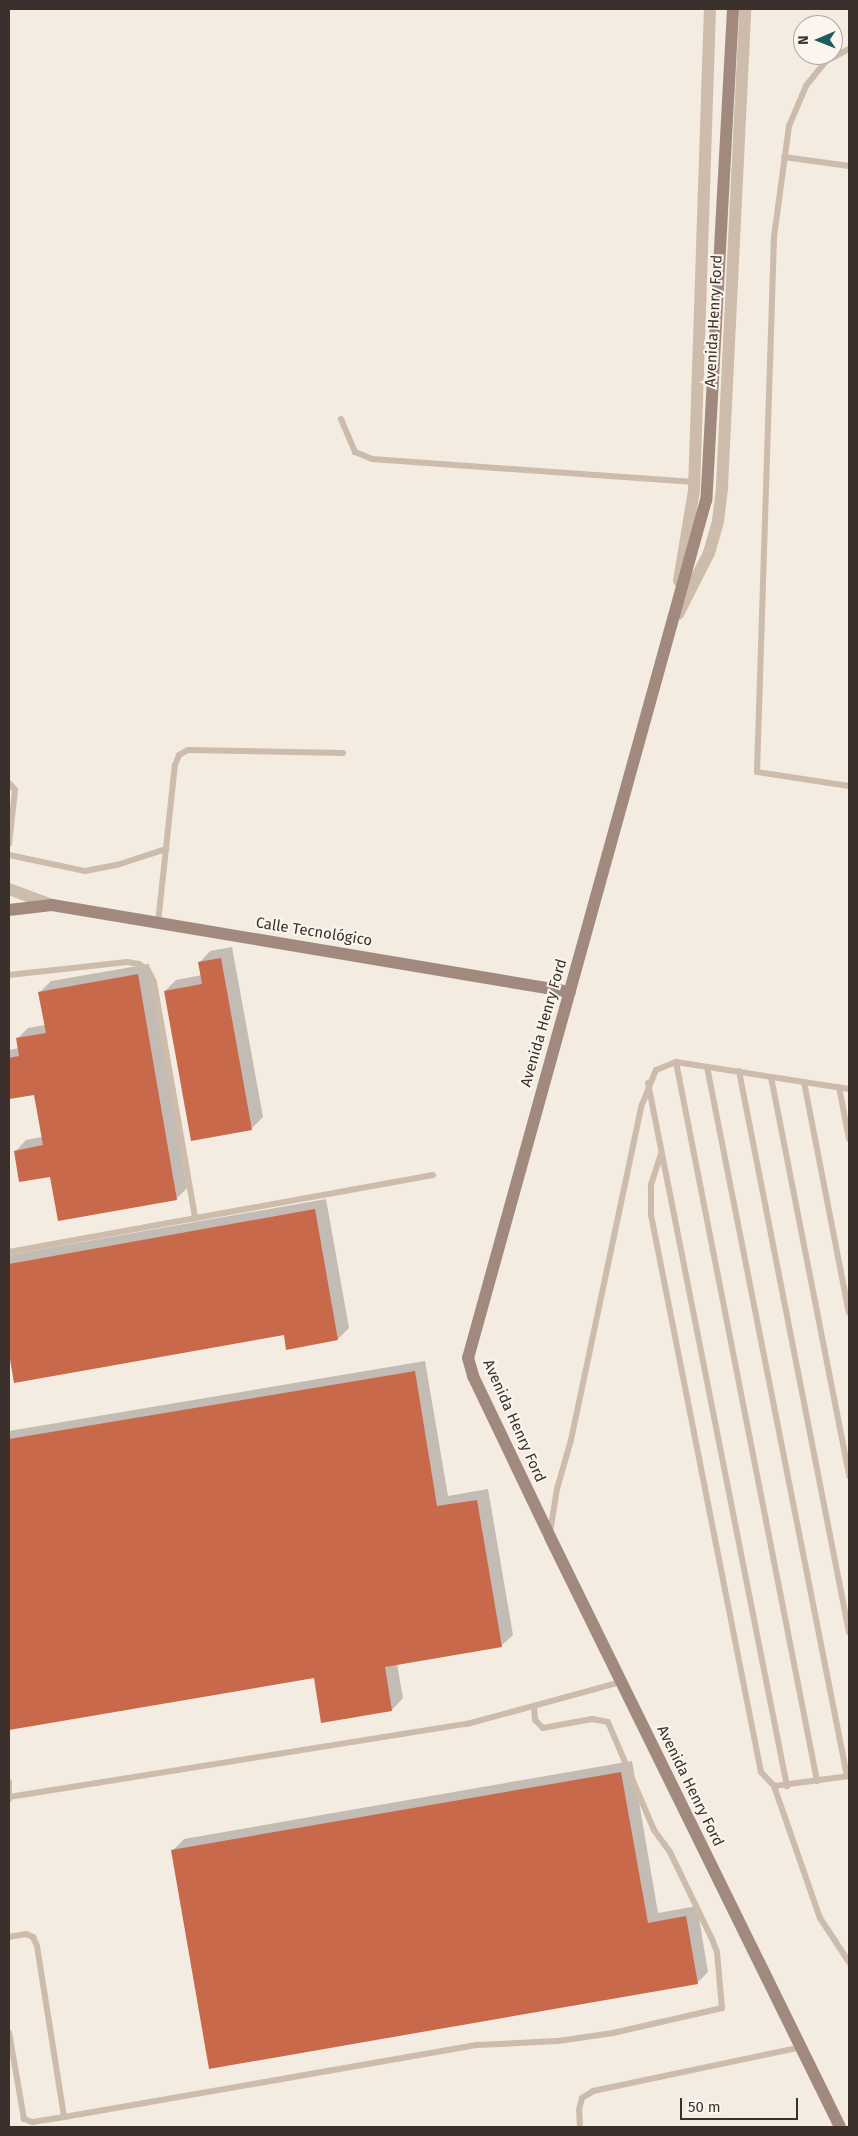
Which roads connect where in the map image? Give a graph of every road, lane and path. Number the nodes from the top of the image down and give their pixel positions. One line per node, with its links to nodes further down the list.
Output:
1 (710, 9): 8 (street, Avenida Henry Ford)
2 (733, 9): 9 (street, Avenida Henry Ford)
3 (744, 9): 9 (street, Avenida Henry Ford)
4 (849, 49): 5 (lane)
5 (784, 157): 6 (lane); 12 (lane)
6 (849, 166)
7 (342, 419): 8 (lane)
8 (694, 482): 9 (street, Avenida Henry Ford)
9 (672, 625): 21 (street, Avenida Henry Ford)
10 (343, 753): 14 (lane)
11 (9, 783): 13 (lane)
12 (849, 786)
13 (9, 844)
14 (166, 849): 15 (lane); 19 (lane)
15 (9, 855)
16 (9, 890): 17 (street, Calle Tecnológico)
17 (52, 905): 18 (street, Calle Tecnológico); 19 (street, Calle Tecnológico)
18 (9, 910)
19 (158, 923): 21 (street, Calle Tecnológico)
20 (9, 975): 33 (lane)
21 (570, 992): 37 (street, Avenida Henry Ford)
22 (676, 1062): 23 (lane); 27 (lane); 42 (lane)
23 (707, 1067): 24 (lane); 41 (lane)
24 (739, 1072): 25 (lane); 38 (lane)
25 (771, 1077): 26 (lane); 36 (lane)
26 (804, 1082): 28 (lane); 35 (lane)
27 (648, 1083): 31 (lane); 37 (lane)
28 (839, 1087): 29 (lane); 30 (lane)
29 (849, 1089)
30 (849, 1138)
31 (661, 1154): 44 (lane); 45 (lane)
32 (433, 1175): 33 (lane)
33 (196, 1218): 34 (lane)
34 (9, 1252)
35 (849, 1313)
36 (849, 1476)
37 (550, 1537): 39 (street, Avenida Henry Ford)
38 (849, 1632)
39 (621, 1682): 40 (lane); 50 (street, Avenida Henry Ford)
40 (534, 1707): 46 (lane); 51 (lane)
41 (848, 1776): 42 (lane)
42 (818, 1781): 45 (lane)
43 (9, 1782): 46 (lane)
44 (774, 1786): 45 (lane); 48 (lane)
45 (787, 1786)
46 (9, 1798)
47 (9, 1937): 51 (lane)
48 (849, 1962)
49 (9, 2032): 51 (lane)
50 (800, 2047): 52 (lane); 53 (street, Avenida Henry Ford)
51 (64, 2117)
52 (580, 2127)
53 (840, 2127)

